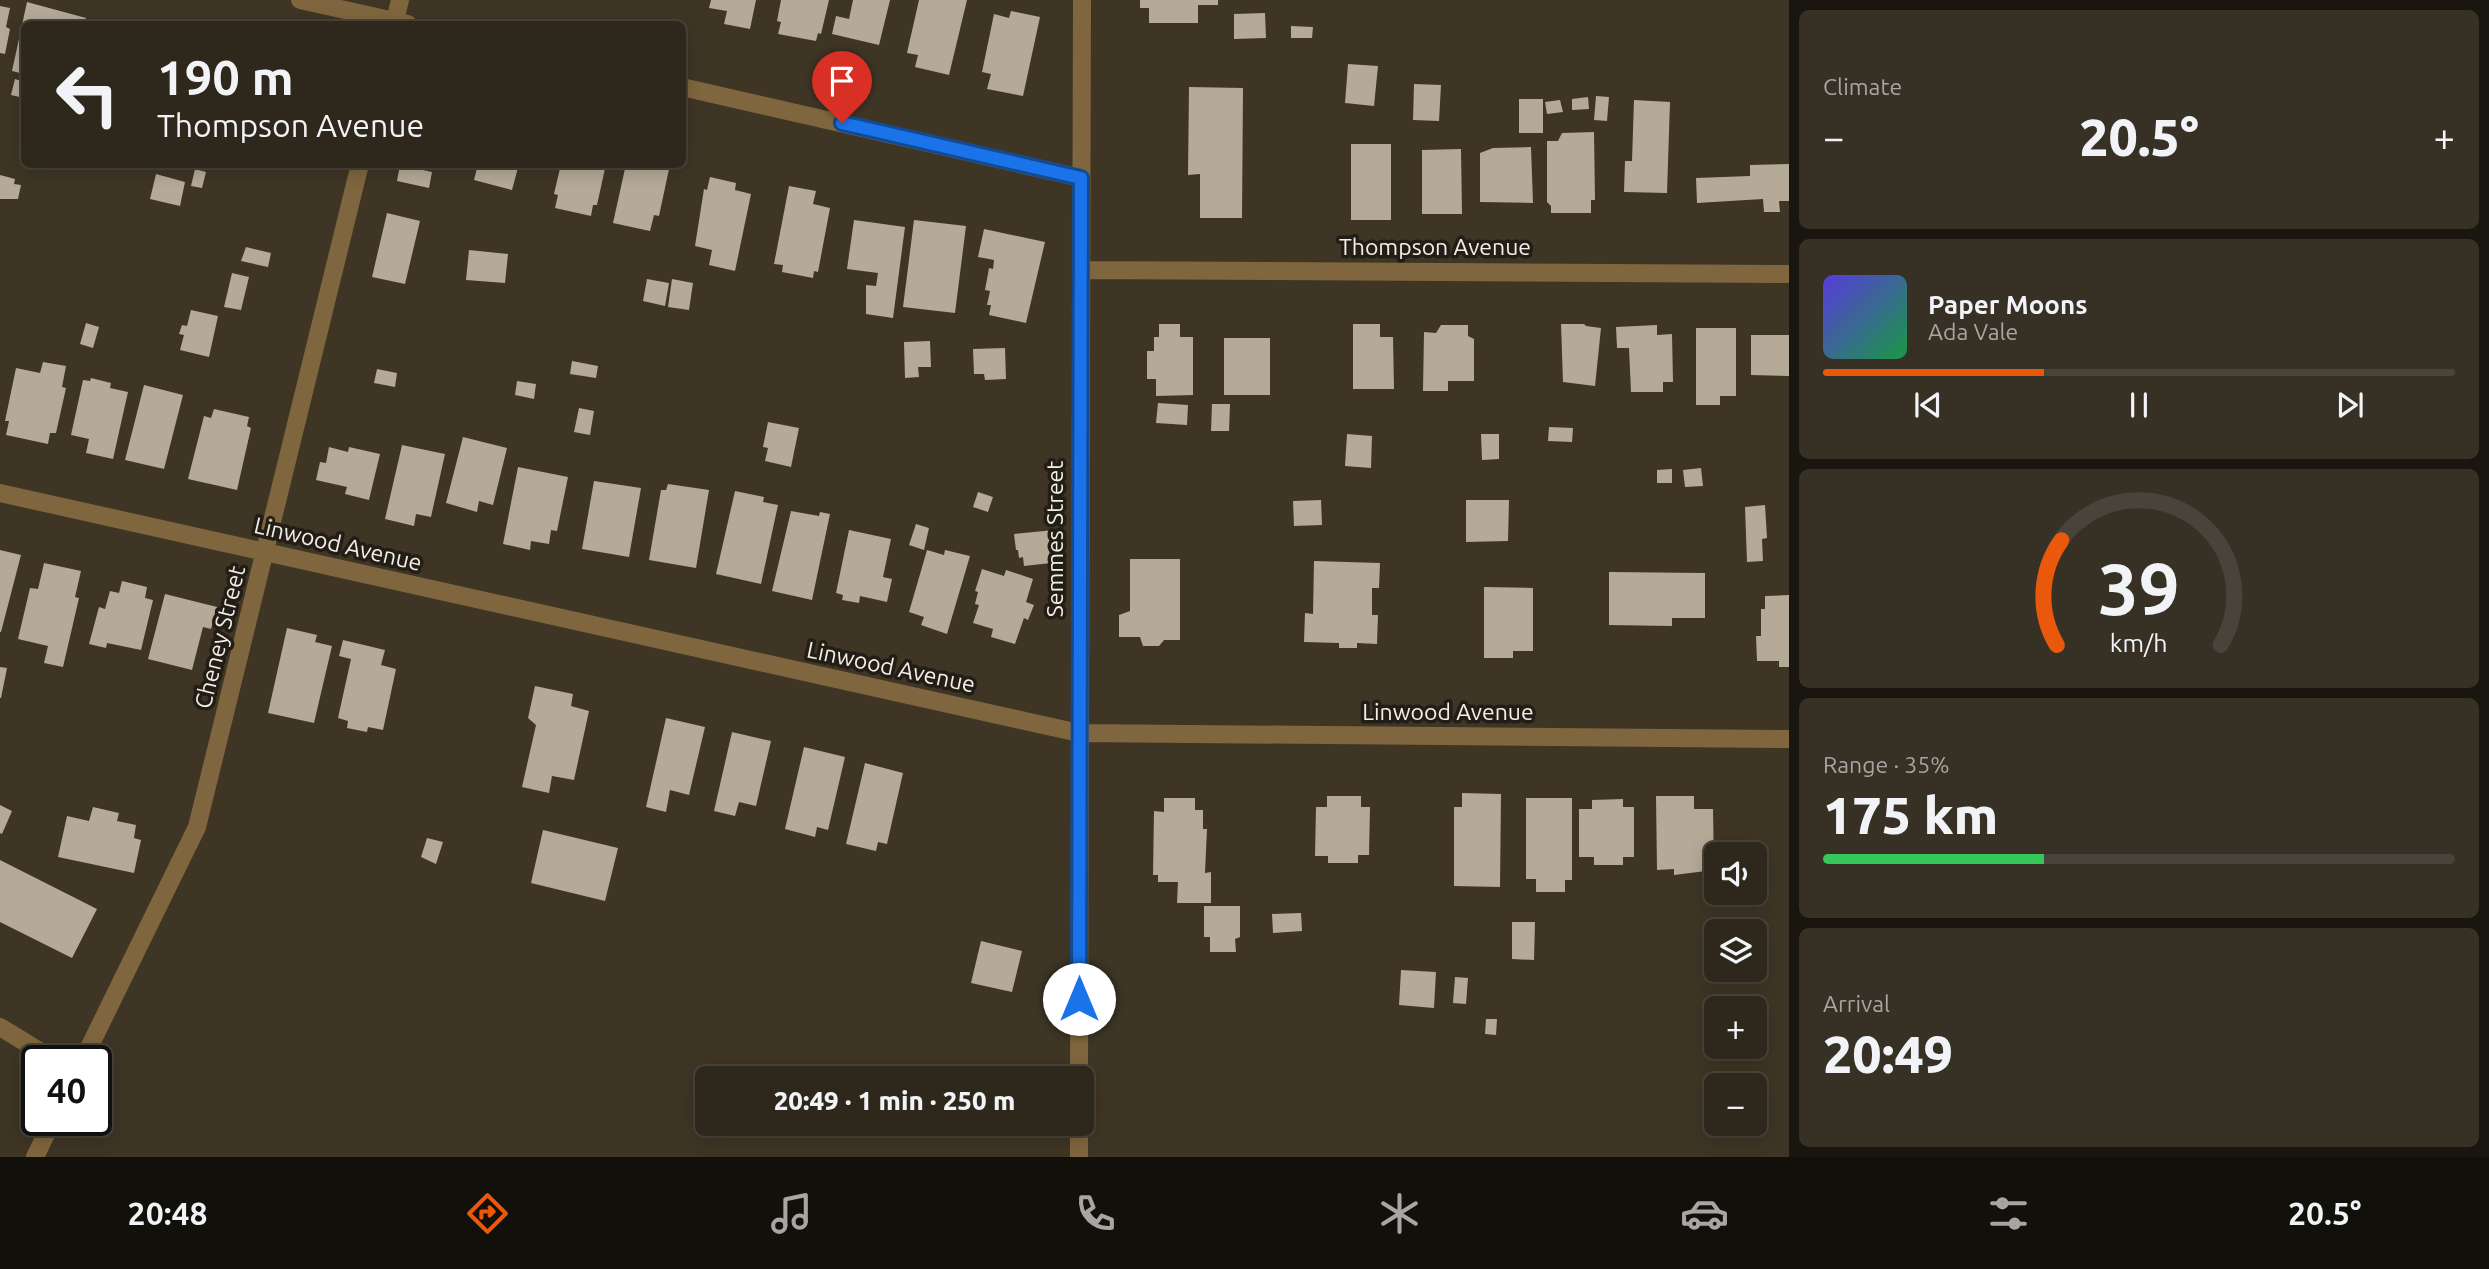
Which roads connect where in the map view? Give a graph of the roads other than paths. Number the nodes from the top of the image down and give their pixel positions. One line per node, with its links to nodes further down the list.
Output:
1 (300, 0): 4 (street)
2 (400, 0): 5 (street)
3 (1082, 0): 8 (street, Semmes Street)
4 (387, 21)
5 (399, 21)
6 (686, 88): 8 (street)
7 (359, 168): 12 (street, Cheney Street)
8 (1081, 178): 9 (street, Semmes Street)
9 (1081, 270): 10 (street, Thompson Avenue); 13 (street, Semmes Street)
10 (1789, 274)
11 (0, 493): 12 (street, Linwood Avenue)
12 (266, 554): 13 (street, Linwood Avenue); 17 (street, Cheney Street)
13 (1079, 733): 14 (street, Linwood Avenue); 18 (street, Semmes Street)
14 (1789, 739)
15 (0, 1027): 16 (street)
16 (29, 1045)
17 (90, 1045)
18 (1079, 1066)
19 (45, 1136): 21 (street)
20 (1079, 1136): 22 (street)
21 (35, 1157)
22 (1079, 1157)

